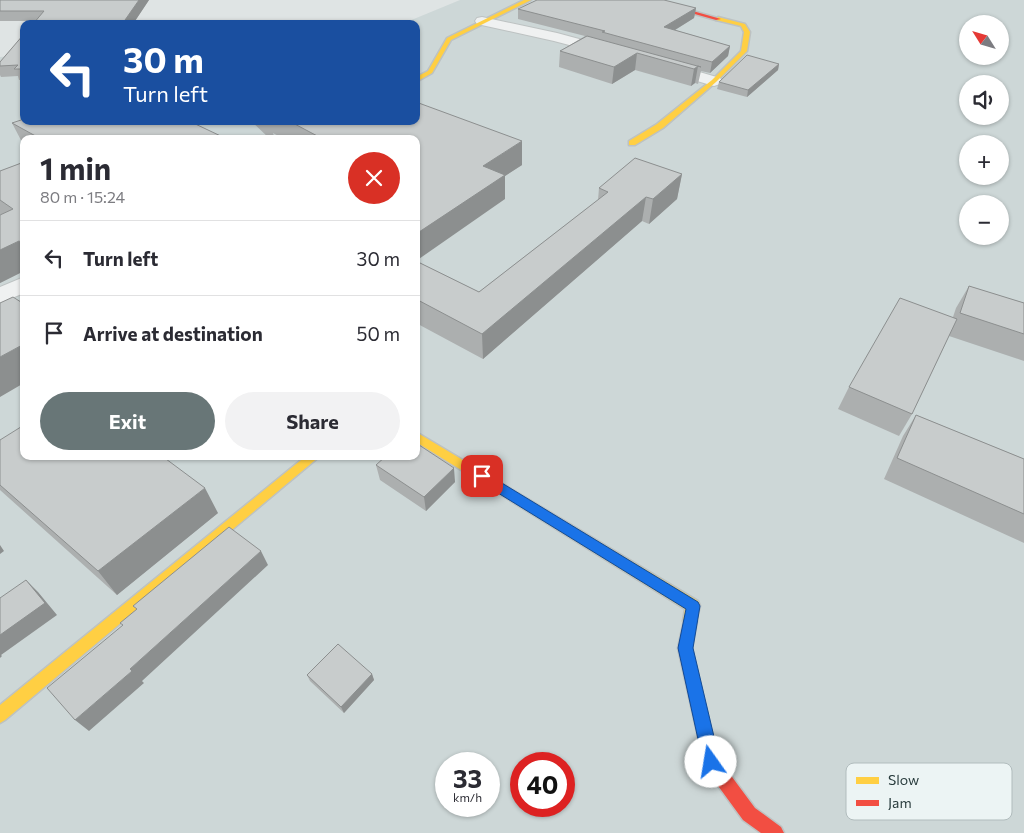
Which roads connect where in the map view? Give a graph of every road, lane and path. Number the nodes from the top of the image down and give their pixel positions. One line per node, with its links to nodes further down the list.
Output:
1 (528, 0): 3 (street)
2 (648, 0): 7 (street)
3 (482, 21): 4 (street); 6 (street)
4 (622, 55)
5 (649, 63): 7 (street)
6 (420, 78)
7 (714, 81): 8 (street)
8 (632, 143)
9 (20, 286): 10 (street)
10 (0, 296)
11 (420, 438): 14 (street)
12 (309, 460): 13 (street)
13 (0, 715)
14 (775, 833)

